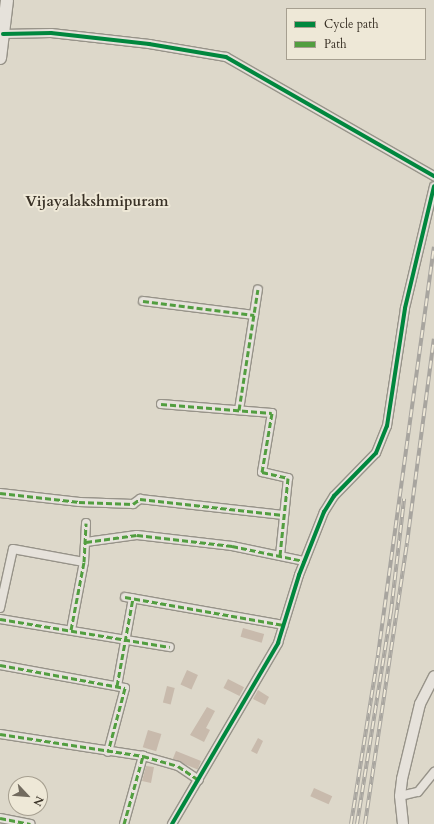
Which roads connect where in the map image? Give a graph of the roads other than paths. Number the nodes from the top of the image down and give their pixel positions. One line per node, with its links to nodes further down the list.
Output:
1 (7, 0): 2 (main road)
2 (3, 34): 3 (main road); 4 (street)
3 (0, 58)
4 (434, 176)
5 (434, 186): 16 (street)
6 (258, 289): 8 (street)
7 (143, 301): 8 (street)
8 (254, 315): 10 (street)
9 (161, 404): 10 (street)
10 (239, 410): 12 (street)
11 (0, 493): 12 (street)
12 (283, 515): 15 (street)
13 (86, 523): 14 (street)
14 (86, 542): 15 (street); 17 (street)
15 (280, 556): 16 (street)
16 (304, 561): 20 (street)
17 (84, 562): 18 (street); 21 (street)
18 (0, 608)
19 (0, 619): 21 (street)
20 (284, 625): 22 (street); 31 (street)
21 (71, 630): 22 (street)
22 (125, 640): 23 (street); 26 (street)
23 (170, 647)
24 (0, 665): 26 (street)
25 (434, 676): 32 (street)
26 (117, 686): 28 (street)
27 (0, 734): 28 (street)
28 (108, 752): 29 (street)
29 (143, 756): 31 (street); 35 (street)
30 (434, 772): 32 (street)
31 (199, 780): 36 (street)
32 (400, 796): 37 (street)
33 (0, 818): 34 (street)
34 (30, 824)
35 (124, 824)
36 (172, 824)
37 (403, 824)

